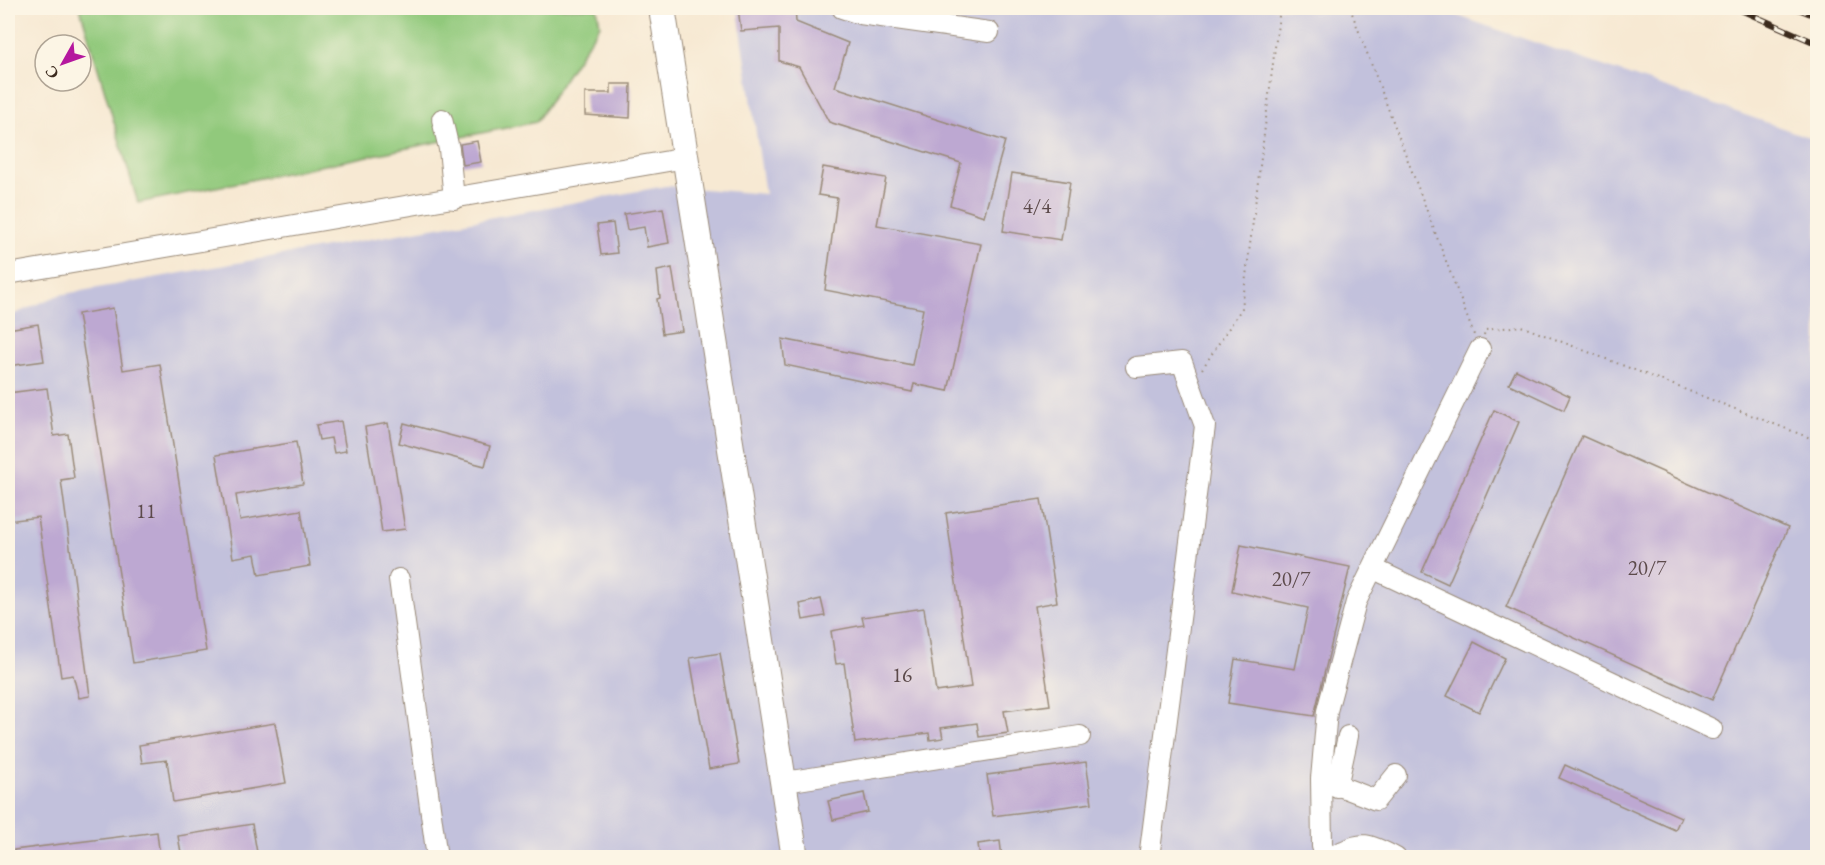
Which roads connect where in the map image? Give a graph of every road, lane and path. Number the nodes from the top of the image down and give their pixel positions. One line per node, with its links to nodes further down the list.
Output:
1 (662, 8): 7 (main road)
2 (842, 8): 5 (street)
3 (1280, 8): 12 (path)
4 (1350, 8): 10 (path)
5 (989, 32)
6 (442, 119): 8 (street)
7 (686, 158): 8 (street); 20 (main road)
8 (454, 199): 9 (street)
9 (8, 274)
10 (1480, 349): 13 (path); 14 (street)
11 (1136, 368): 12 (street)
12 (1191, 387): 24 (street)
13 (1818, 441)
14 (1374, 569): 16 (street); 21 (street)
15 (399, 579): 22 (street)
16 (1713, 729)
17 (1080, 736): 20 (street)
18 (1348, 736): 21 (street)
19 (1396, 775): 21 (street)
20 (785, 782): 23 (main road)
21 (1329, 783): 25 (street)
22 (437, 858)
23 (795, 858)
24 (1149, 858)
25 (1326, 858): 26 (street)
26 (1396, 858)

